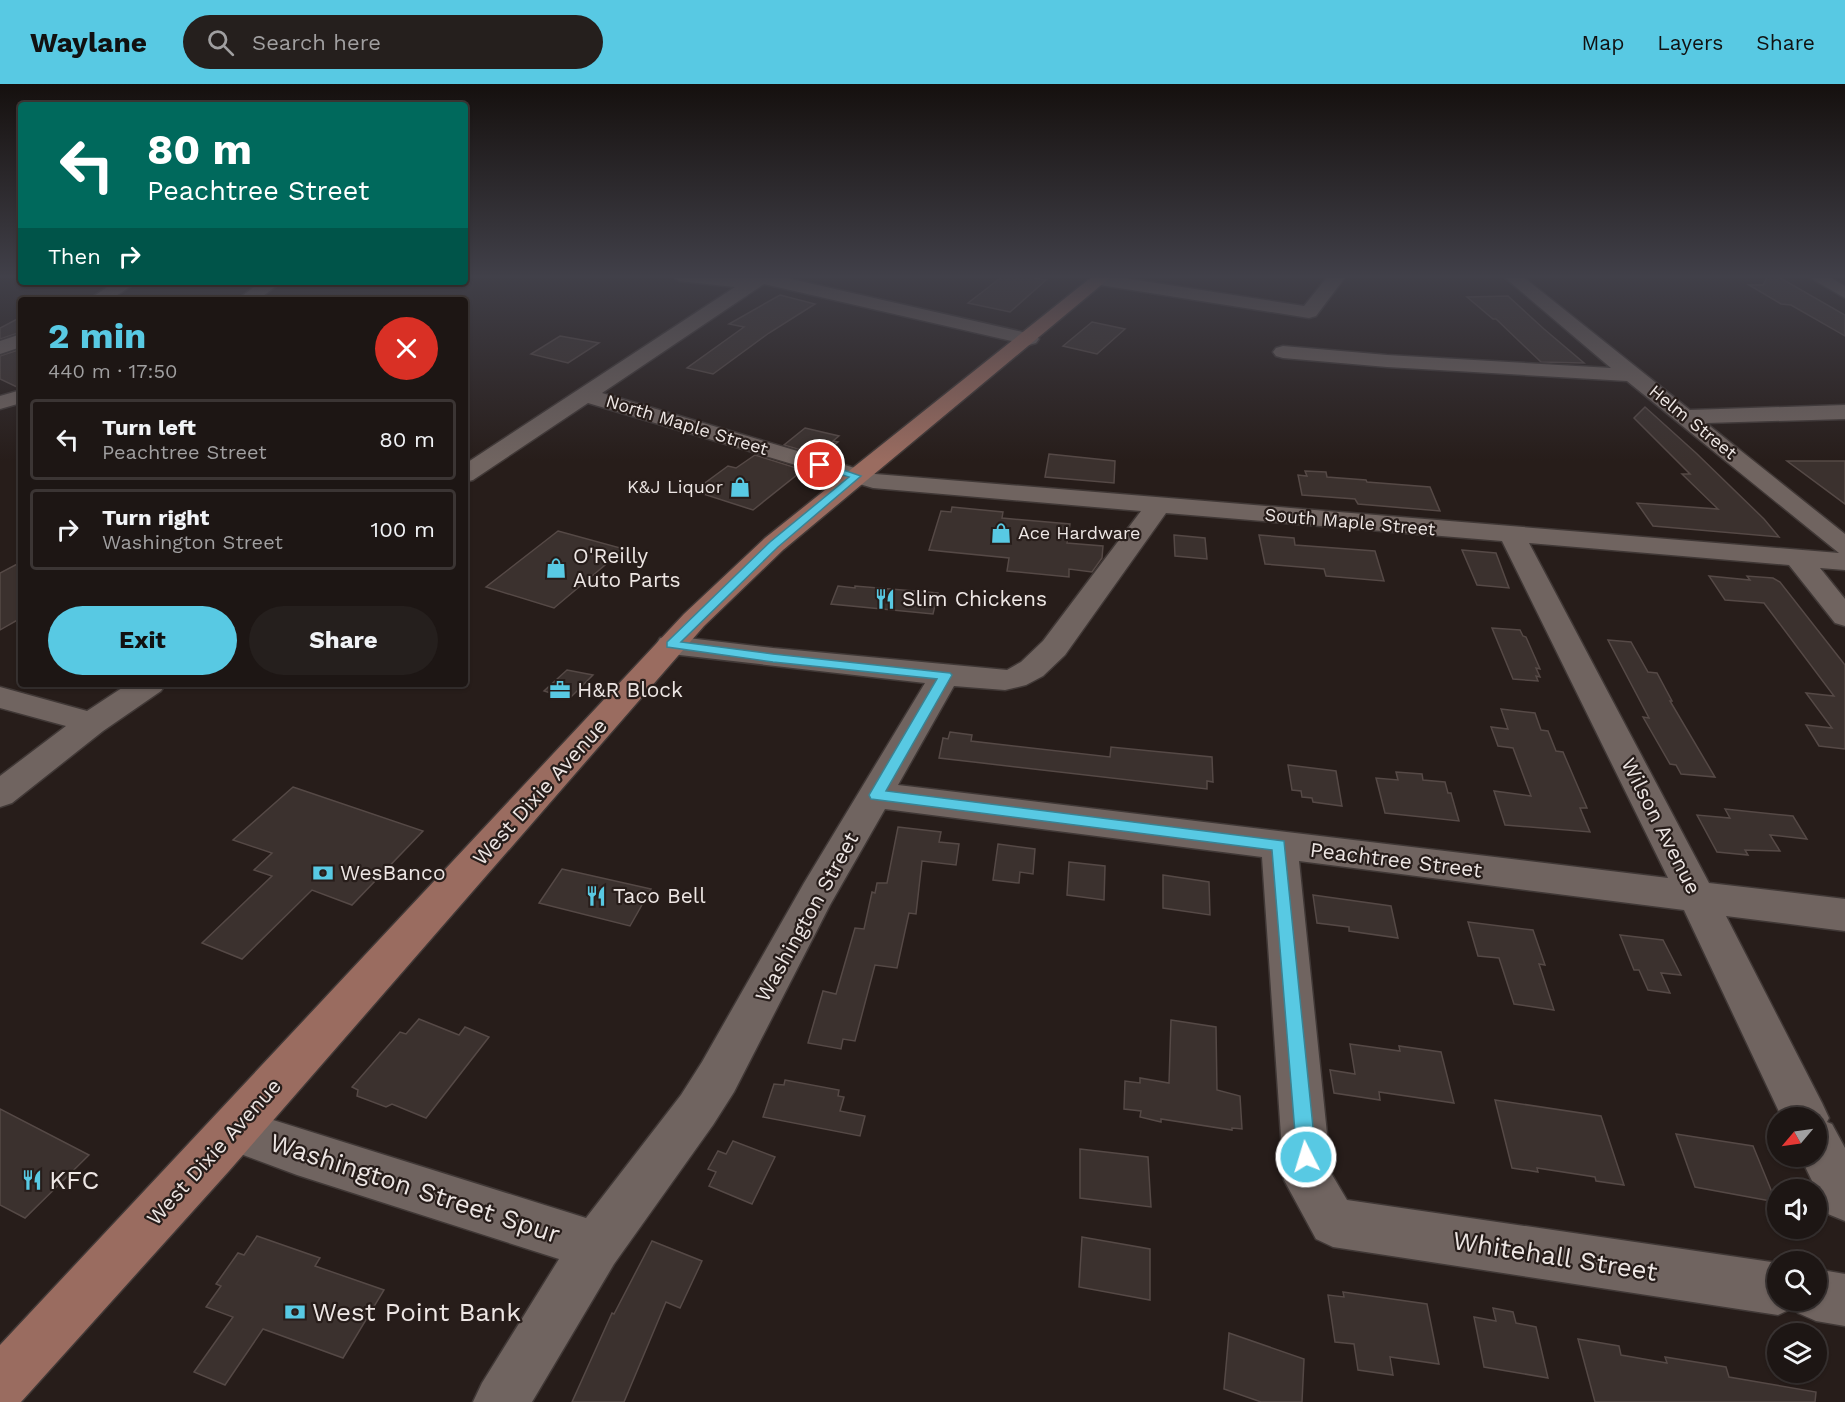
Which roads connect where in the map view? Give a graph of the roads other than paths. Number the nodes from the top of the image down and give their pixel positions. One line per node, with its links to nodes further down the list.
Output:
1 (672, 338): 9 (street)
2 (1022, 338): 4 (street)
3 (1587, 338): 8 (street, Helm Street)
4 (1029, 339): 15 (main road, West Dixie Avenue)
5 (18, 341): 6 (street)
6 (0, 348)
7 (1283, 352): 8 (street)
8 (1634, 375): 13 (street, Helm Street)
9 (586, 395): 14 (street); 15 (street, North Maple Street)
10 (18, 397): 11 (street)
11 (0, 403)
12 (1845, 412): 13 (street)
13 (1687, 417): 18 (street, Helm Street)
14 (468, 474)
15 (856, 476): 16 (street, South Maple Street); 22 (main road, West Dixie Avenue)
16 (1158, 506): 17 (street, South Maple Street); 23 (street)
17 (1512, 536): 19 (street, South Maple Street); 30 (street, Wilson Avenue)
18 (1845, 547)
19 (1798, 560): 20 (street, South Maple Street); 21 (street)
20 (1845, 562)
21 (1845, 617)
22 (671, 645): 23 (street); 33 (main road, West Dixie Avenue)
23 (945, 675): 28 (street, Washington Street)
24 (146, 687): 26 (street)
25 (0, 697): 26 (street)
26 (92, 723): 27 (street)
27 (0, 794)
28 (876, 795): 29 (street, Peachtree Street); 36 (street, Washington Street)
29 (1279, 845): 30 (street, Peachtree Street); 37 (street, Whitehall Street)
30 (1698, 899): 31 (street, Peachtree Street); 32 (street, Wilson Avenue)
31 (1845, 915)
32 (1801, 1107)
33 (235, 1130): 36 (street, Washington Street Spur); 40 (main road, West Dixie Avenue)
34 (1827, 1162): 35 (street)
35 (1845, 1197)
36 (596, 1246): 41 (street, Washington Street)
37 (1767, 1288)
38 (1827, 1297): 39 (street)
39 (1845, 1300)
40 (0, 1385)
41 (501, 1402)

